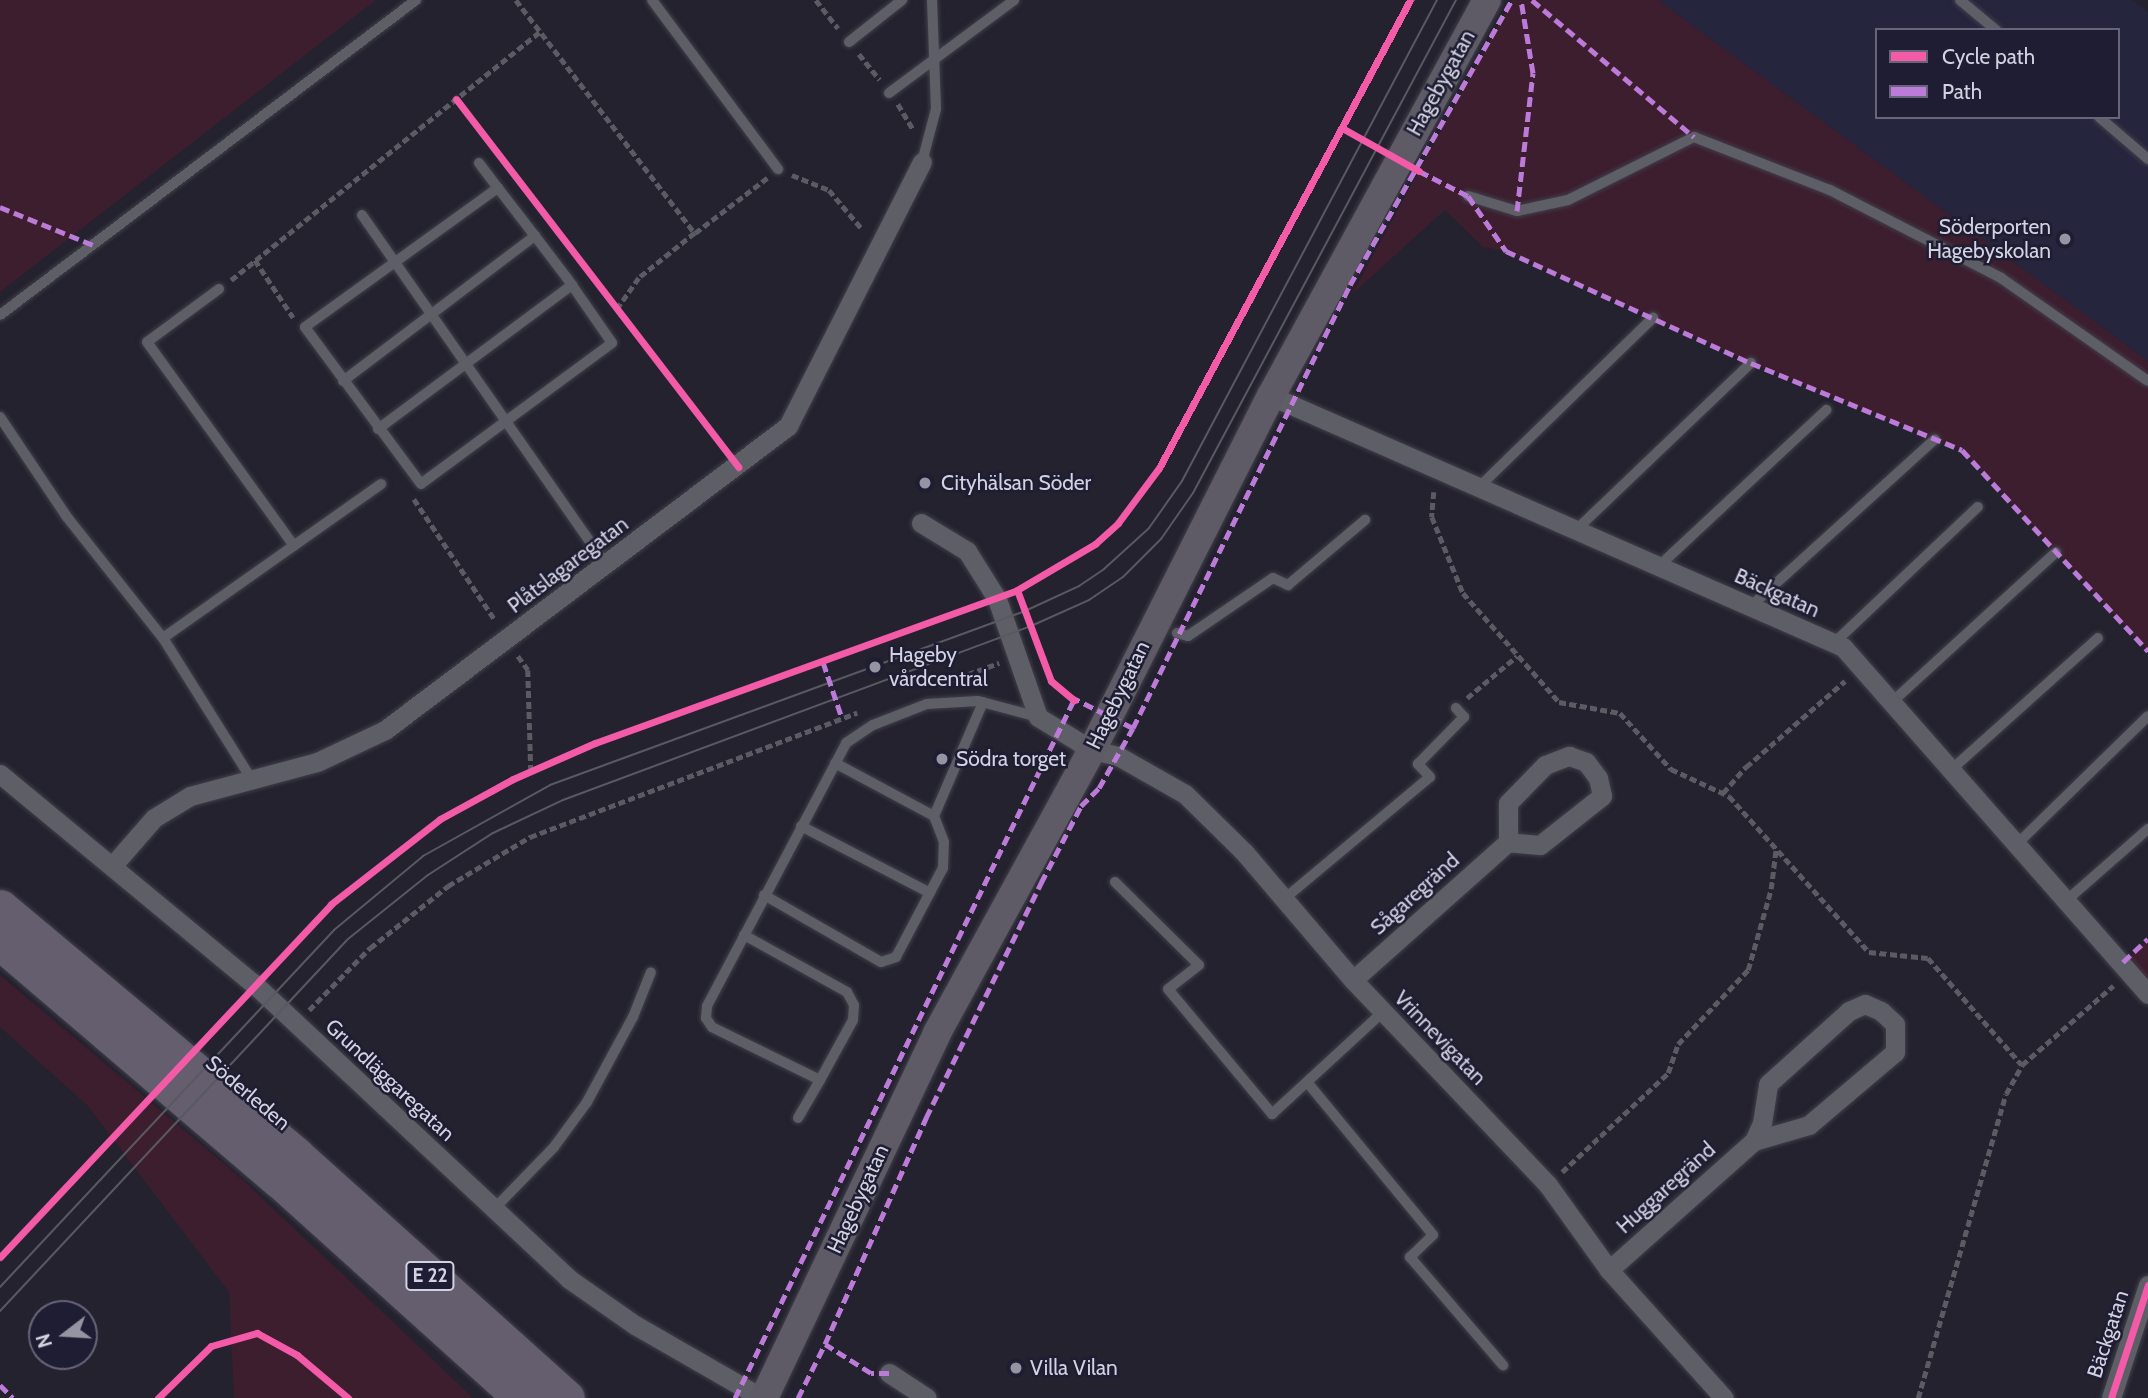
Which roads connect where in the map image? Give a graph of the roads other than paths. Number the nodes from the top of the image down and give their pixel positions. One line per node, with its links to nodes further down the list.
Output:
1 (416, 0): 24 (lane)
2 (652, 0): 16 (lane)
3 (902, 0): 9 (lane)
4 (932, 0): 10 (lane)
5 (1014, 0): 10 (lane)
6 (1487, 0): 31 (street, Hagebygatan)
7 (1960, 0): 8 (lane)
8 (1994, 28)
9 (849, 42)
10 (936, 55): 11 (lane); 14 (lane)
11 (889, 93)
12 (2101, 119): 13 (lane)
13 (2148, 159)
14 (922, 162): 45 (street, Plåtslagaregatan)
15 (479, 163): 17 (lane)
16 (778, 169)
17 (498, 188): 20 (lane); 21 (lane)
18 (1468, 196): 30 (lane)
19 (362, 215): 21 (lane)
20 (535, 236): 22 (lane); 25 (lane)
21 (395, 264): 25 (lane); 29 (lane)
22 (572, 285): 27 (lane); 34 (lane)
23 (219, 289): 43 (lane)
24 (0, 315)
25 (432, 317): 27 (lane); 29 (lane)
26 (1653, 318): 38 (lane)
27 (463, 363): 34 (lane); 35 (lane)
28 (1751, 363): 42 (lane)
29 (343, 381): 35 (lane)
30 (2148, 381)
31 (1271, 396): 38 (street, Bäckgatan); 57 (street, Hagebygatan)
32 (1826, 411): 46 (lane)
33 (0, 417): 49 (lane)
34 (505, 423): 35 (lane); 45 (lane)
35 (378, 429)
36 (1936, 439): 47 (lane)
37 (381, 484): 43 (lane)
38 (1479, 487): 42 (street, Bäckgatan)
39 (1978, 507): 51 (lane)
40 (1365, 520): 48 (lane)
41 (920, 523): 56 (street)
42 (1576, 530): 46 (street, Bäckgatan)
43 (294, 546): 49 (lane)
44 (2056, 552): 53 (lane)
45 (606, 565): 61 (street, Plåtslagaregatan)
46 (1659, 566): 47 (street, Bäckgatan)
47 (1751, 607): 51 (street, Bäckgatan)
48 (1177, 634)
49 (163, 638): 61 (lane)
50 (2098, 638): 59 (lane)
51 (1834, 643): 53 (street, Bäckgatan)
52 (983, 702): 56 (lane); 58 (lane); 62 (lane)
53 (1892, 702): 59 (street, Bäckgatan)
54 (1456, 708): 71 (lane)
55 (2148, 716): 66 (lane)
56 (1038, 717): 57 (street, Vrinnevigatan)
57 (1092, 750): 71 (street, Vrinnevigatan); 91 (street, Hagebygatan)
58 (835, 763): 62 (lane); 63 (lane)
59 (1952, 769): 66 (street, Bäckgatan)
60 (0, 774): 67 (street, Grundläggaregatan)
61 (253, 780): 67 (street, Plåtslagaregatan)
62 (934, 816): 69 (lane)
63 (801, 826): 69 (lane); 70 (lane)
64 (2148, 829): 72 (lane)
65 (1508, 842): 65 (street); 77 (street, Sågaregränd)
66 (2017, 844): 72 (street, Bäckgatan)
67 (113, 865): 84 (street, Grundläggaregatan)
68 (1115, 882): 81 (lane)
69 (930, 893): 70 (lane)
70 (764, 895): 74 (lane)
71 (1284, 899): 77 (street, Vrinnevigatan)
72 (2067, 900): 78 (street, Bäckgatan)
73 (0, 908): 90 (highway, Söderleden / E 22)
74 (744, 935): 80 (lane); 80 (lane)
75 (0, 941): 89 (highway, E 22)
76 (650, 972): 84 (lane)
77 (1353, 980): 79 (street, Vrinnevigatan)
78 (2148, 994)
79 (1383, 1012): 81 (lane); 85 (street, Vrinnevigatan)
80 (820, 1080): 82 (lane)
81 (1307, 1082): 87 (lane)
82 (798, 1118)
83 (1754, 1141): 83 (street, Huggaregränd); 85 (street, Huggaregränd)
84 (494, 1209): 91 (street, Grundläggaregatan)
85 (1609, 1270): 93 (street, Vrinnevigatan)
86 (2148, 1285): 94 (street, Bäckgatan)
87 (1503, 1365)
88 (889, 1373): 92 (street)
89 (522, 1398)
90 (566, 1398)
91 (763, 1398)
92 (927, 1398)
93 (1724, 1398)
94 (2111, 1398)

